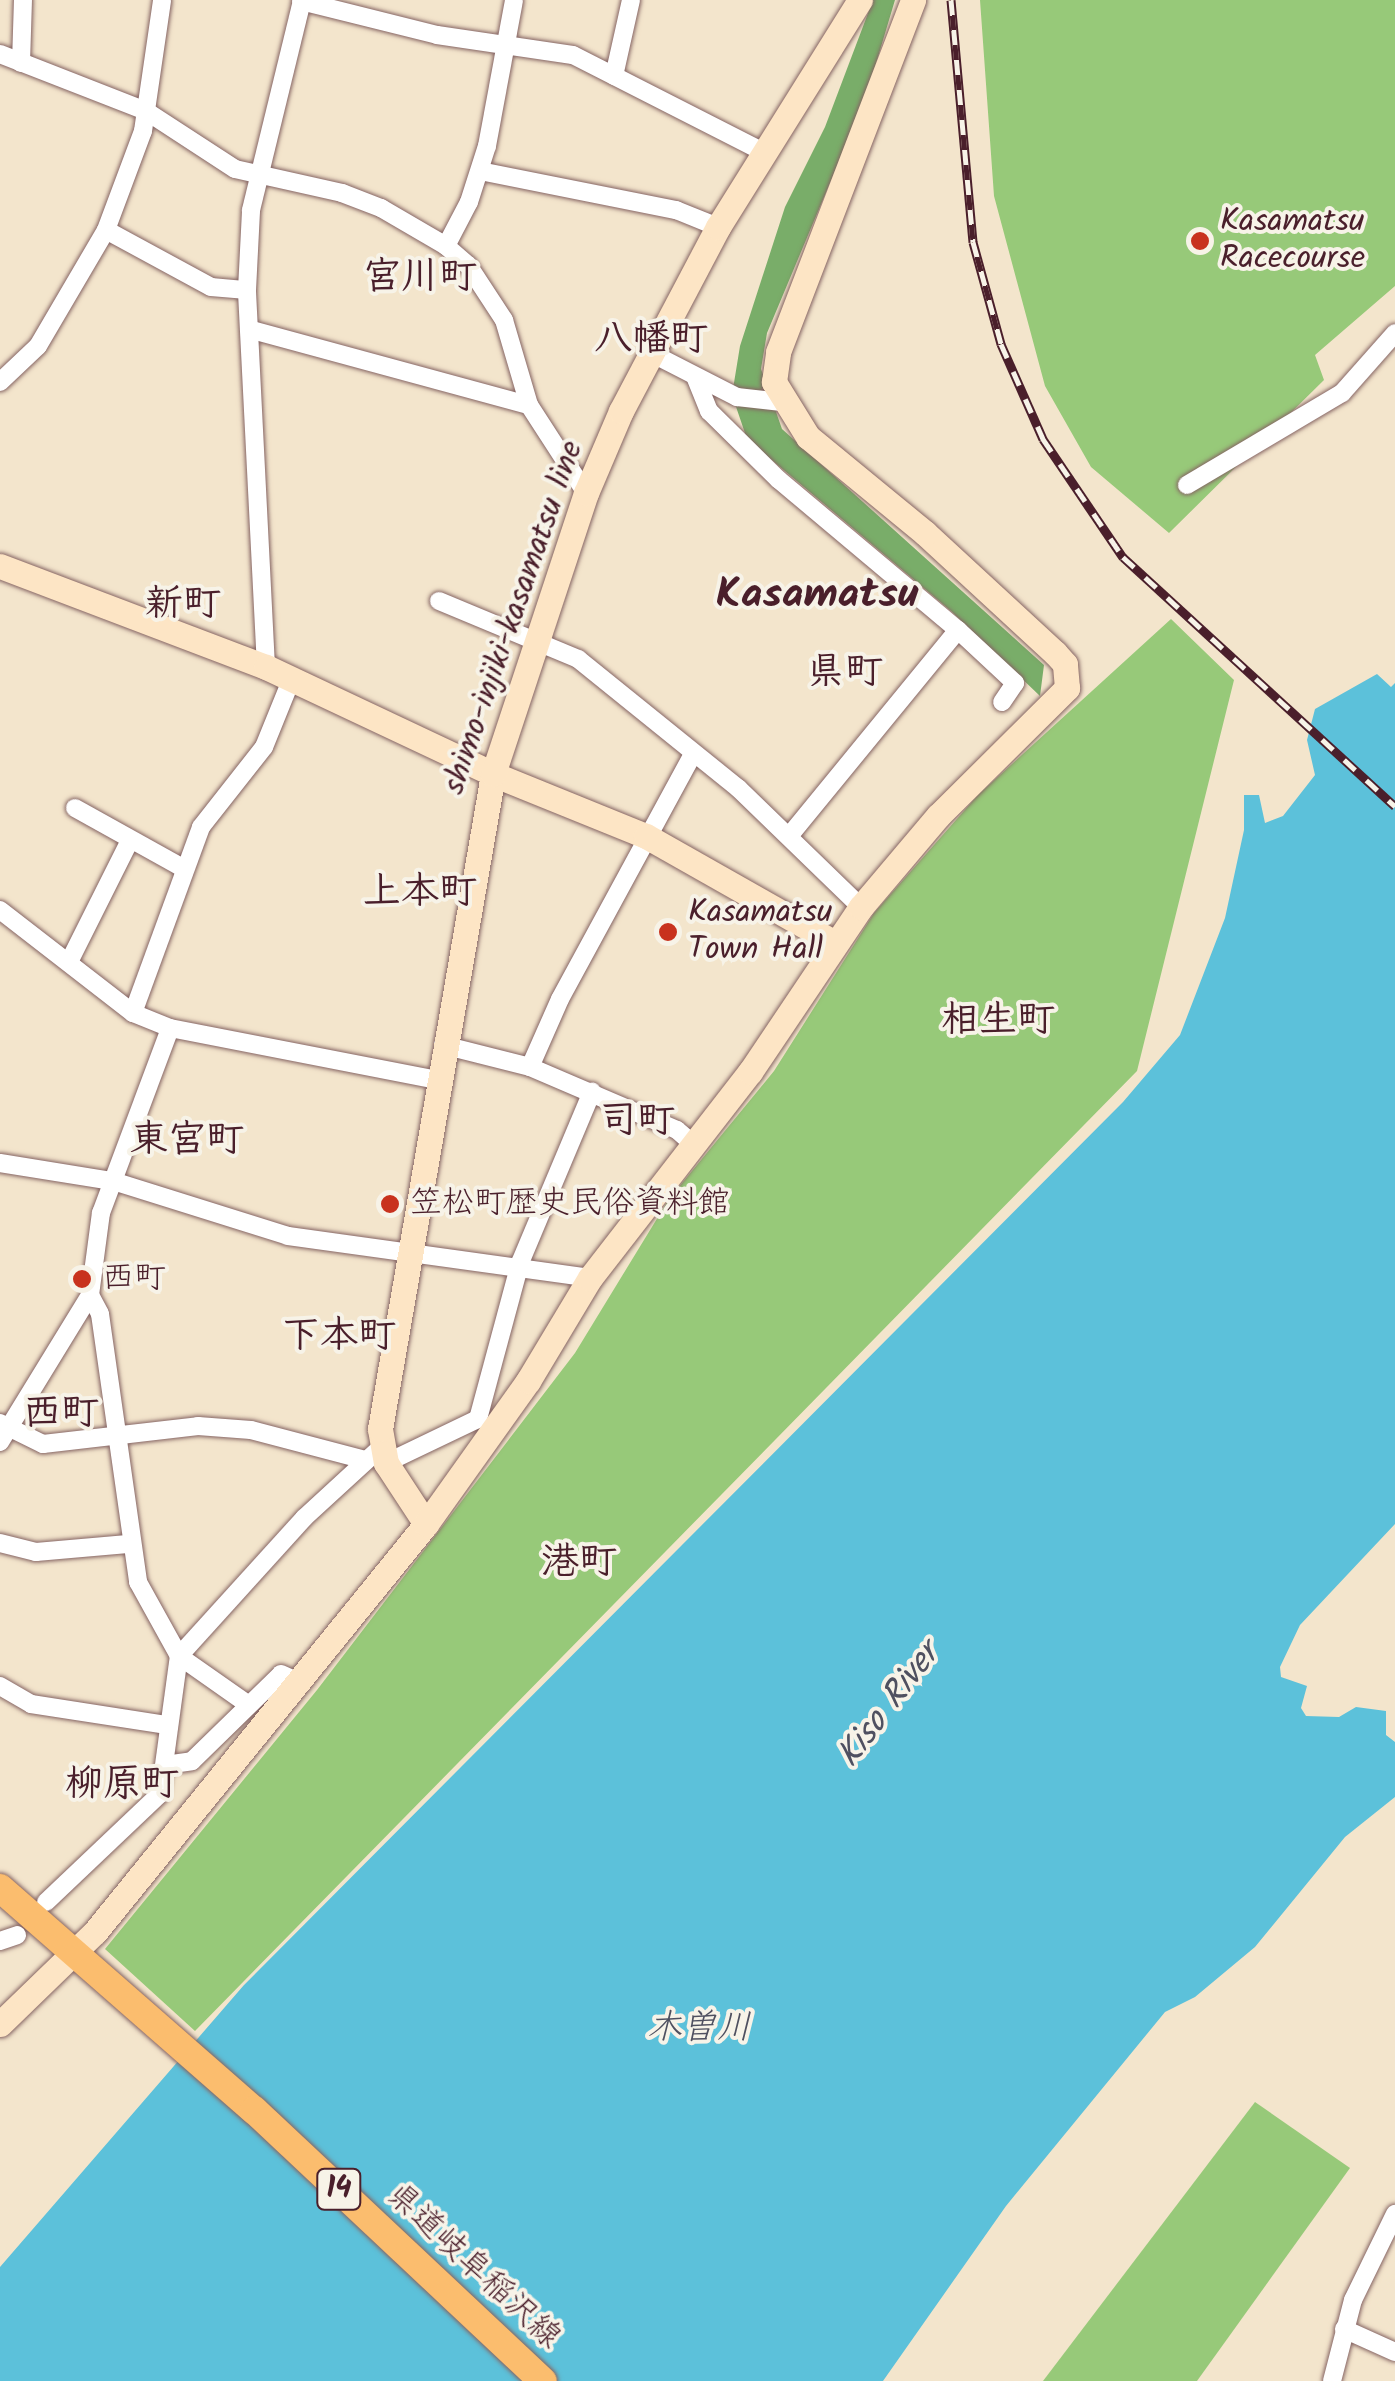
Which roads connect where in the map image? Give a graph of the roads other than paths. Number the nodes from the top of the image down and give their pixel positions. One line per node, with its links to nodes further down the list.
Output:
1 (24, 0): 10 (street)
2 (162, 0): 12 (street)
3 (301, 0): 8 (street); 15 (street)
4 (514, 0): 8 (street)
5 (631, 0): 11 (street)
6 (860, 0): 13 (main road, shimo-injiki-kasamatsu line)
7 (913, 0): 25 (main road)
8 (506, 45): 11 (street); 14 (street)
9 (0, 54): 10 (street)
10 (22, 63): 12 (street)
11 (614, 76): 13 (street)
12 (146, 111): 15 (street); 17 (street)
13 (765, 153): 16 (main road, shimo-injiki-kasamatsu line)
14 (480, 172): 16 (street); 18 (street)
15 (254, 176): 18 (street); 19 (street)
16 (718, 226): 22 (main road, shimo-injiki-kasamatsu line)
17 (106, 230): 19 (street); 24 (street)
18 (446, 246): 26 (street)
19 (247, 290): 20 (street)
20 (252, 330): 26 (street); 33 (street)
21 (1395, 333): 27 (street)
22 (651, 353): 23 (street); 28 (main road, shimo-injiki-kasamatsu line)
23 (696, 379): 25 (street); 31 (street)
24 (0, 382)
25 (782, 402): 43 (main road)
26 (529, 405): 28 (street)
27 (1187, 484)
28 (586, 493): 32 (main road, shimo-injiki-kasamatsu line)
29 (0, 566): 33 (main road)
30 (439, 600): 32 (street)
31 (958, 630): 35 (street); 39 (street)
32 (537, 640): 36 (street); 37 (main road, shimo-injiki-kasamatsu line)
33 (266, 667): 34 (main road)
34 (292, 678): 37 (main road); 42 (street)
35 (1002, 702)
36 (693, 754): 39 (street); 40 (street)
37 (493, 774): 40 (main road); 49 (main road, shimo-injiki-kasamatsu line)
38 (75, 808): 41 (street)
39 (790, 835): 43 (street)
40 (646, 836): 45 (main road); 50 (street)
41 (130, 842): 42 (street); 46 (street)
42 (183, 868): 47 (street)
43 (861, 907): 45 (main road)
44 (0, 910): 46 (street)
45 (835, 943): 53 (main road)
46 (70, 960): 47 (street)
47 (133, 1012): 48 (street)
48 (170, 1028): 51 (street); 55 (street)
49 (443, 1046): 50 (street); 51 (main road, shimo-injiki-kasamatsu line)
50 (530, 1067): 52 (street)
51 (438, 1080): 56 (main road, shimo-injiki-kasamatsu line)
52 (592, 1092): 53 (street); 57 (street)
53 (692, 1142): 58 (main road)
54 (0, 1163): 55 (street)
55 (113, 1182): 56 (street); 59 (street)
56 (413, 1252): 57 (street); 62 (main road, shimo-injiki-kasamatsu line)
57 (520, 1264): 58 (street); 62 (street)
58 (590, 1278): 63 (main road)
59 (90, 1295): 60 (street); 61 (street)
60 (3, 1431): 61 (street)
61 (112, 1433): 62 (street); 65 (street)
62 (377, 1457): 63 (main road); 66 (street)
63 (426, 1524): 67 (main road)
64 (0, 1543): 65 (street)
65 (128, 1544): 66 (street)
66 (179, 1656): 69 (street); 70 (street)
67 (297, 1680): 69 (street); 74 (main road)
68 (0, 1686): 70 (street)
69 (249, 1704): 71 (street)
70 (168, 1726): 71 (street)
71 (165, 1765): 73 (street)
72 (0, 1888): 74 (main road, 14)
73 (46, 1902)
74 (72, 1957): 75 (main road); 79 (main road, 県道岐阜稲沢線 / 14)
75 (0, 2024)
76 (1395, 2214): 77 (street)
77 (1344, 2329): 78 (street); 80 (street)
78 (1395, 2352)
79 (543, 2381)
80 (1332, 2381)

